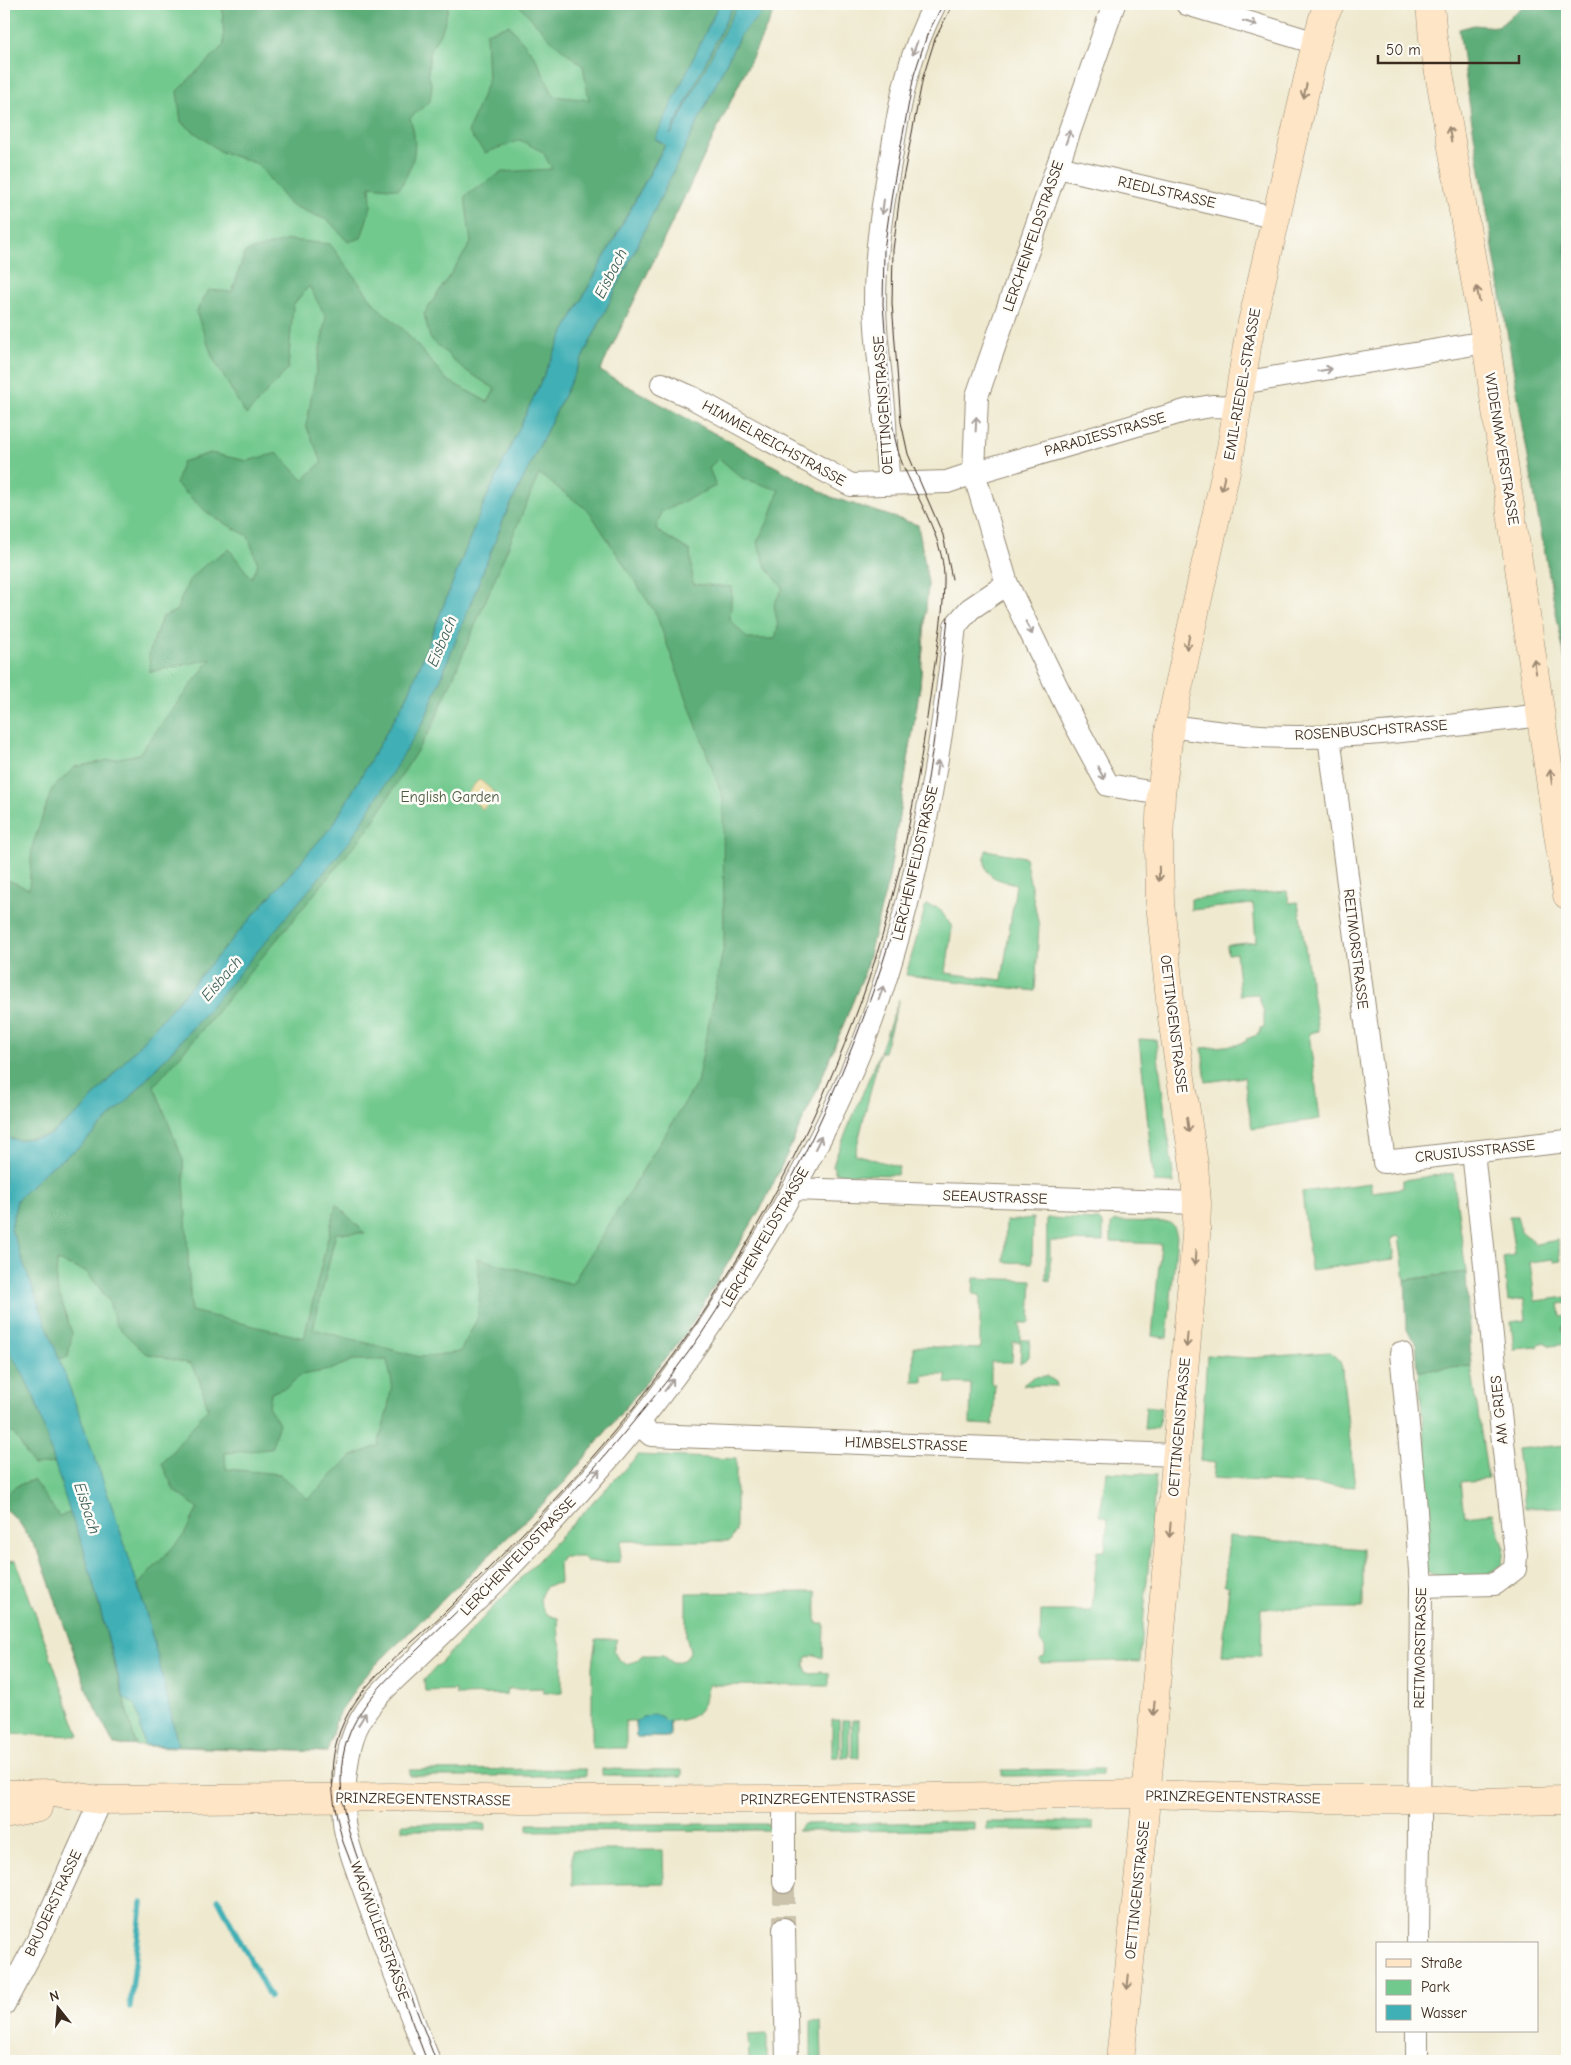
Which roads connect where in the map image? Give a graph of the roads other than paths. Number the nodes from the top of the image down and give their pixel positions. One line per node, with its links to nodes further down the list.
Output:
1 (935, 4): 13 (street, OETTINGENSTRASSE, one-way to 13)
2 (1114, 4): 7 (street, LERCHENFELDSTRASSE, one-way to 2)
3 (1187, 4): 6 (street, one-way to 6)
4 (1430, 4): 9 (main road, WIDENMAYERSTRASSE, one-way to 4)
5 (1327, 7): 6 (main road)
6 (1316, 44): 8 (main road, EMIL-RIEDEL-STRASSE, one-way to 8)
7 (1058, 166): 8 (street, RIEDLSTRASSE); 12 (street, LERCHENFELDSTRASSE, one-way to 7)
8 (1276, 218): 11 (main road, EMIL-RIEDEL-STRASSE)
9 (1486, 342): 11 (street, PARADIESSTRASSE, one-way to 9); 15 (main road, WIDENMAYERSTRASSE, one-way to 9)
10 (662, 384): 13 (street, HIMMELREICHSTRASSE)
11 (1240, 395): 12 (street, PARADIESSTRASSE); 16 (main road, EMIL-RIEDEL-STRASSE, one-way to 16)
12 (974, 472): 13 (street, OETTINGENSTRASSE); 14 (street)
13 (890, 483)
14 (1007, 584): 18 (street, one-way to 18); 23 (street, LERCHENFELDSTRASSE, one-way to 14)
15 (1542, 714): 17 (street, ROSENBUSCHSTRASSE); 19 (main road, WIDENMAYERSTRASSE, one-way to 15)
16 (1170, 726): 17 (street, ROSENBUSCHSTRASSE); 18 (main road, OETTINGENSTRASSE)
17 (1329, 736): 22 (street, REITMORSTRASSE)
18 (1161, 794): 24 (main road, OETTINGENSTRASSE, one-way to 24)
19 (1567, 895)
20 (1567, 1141): 21 (street, CRUSIUSSTRASSE)
21 (1473, 1152): 22 (street, CRUSIUSSTRASSE); 28 (street, AM GRIES)
22 (1384, 1162)
23 (794, 1189): 24 (street, SEEAUSTRASSE); 26 (street, LERCHENFELDSTRASSE, one-way to 23)
24 (1197, 1203): 27 (main road, OETTINGENSTRASSE, one-way to 27)
25 (1401, 1353): 28 (street, REITMORSTRASSE)
26 (639, 1424): 27 (street, HIMBSELSTRASSE); 32 (street, LERCHENFELDSTRASSE, one-way to 26)
27 (1177, 1455): 31 (main road, OETTINGENSTRASSE, one-way to 31)
28 (1421, 1586): 34 (street, REITMORSTRASSE)
29 (4, 1784): 35 (main road)
30 (4, 1794): 35 (main road, PRINZREGENTENSTRASSE)
31 (1146, 1794): 33 (main road, PRINZREGENTENSTRASSE); 34 (main road, PRINZREGENTENSTRASSE); 47 (main road, OETTINGENSTRASSE, one-way to 47)
32 (344, 1798): 33 (main road, PRINZREGENTENSTRASSE); 36 (main road, PRINZREGENTENSTRASSE); 45 (street, WAGMÜLLERSTRASSE)
33 (784, 1799): 40 (street)
34 (1418, 1799): 37 (main road, PRINZREGENTENSTRASSE); 42 (street, REITMORSTRASSE)
35 (46, 1800): 36 (main road, PRINZREGENTENSTRASSE); 38 (main road, PRINZREGENTENSTRASSE); 39 (main road)
36 (95, 1800): 43 (street, BRUDERSTRASSE)
37 (1567, 1800)
38 (4, 1810)
39 (4, 1815)
40 (784, 1882)
41 (784, 1929): 46 (street)
42 (1418, 1942)
43 (4, 2004)
44 (1417, 2032): 48 (street)
45 (429, 2061)
46 (787, 2061)
47 (1120, 2061)
48 (1417, 2061)

